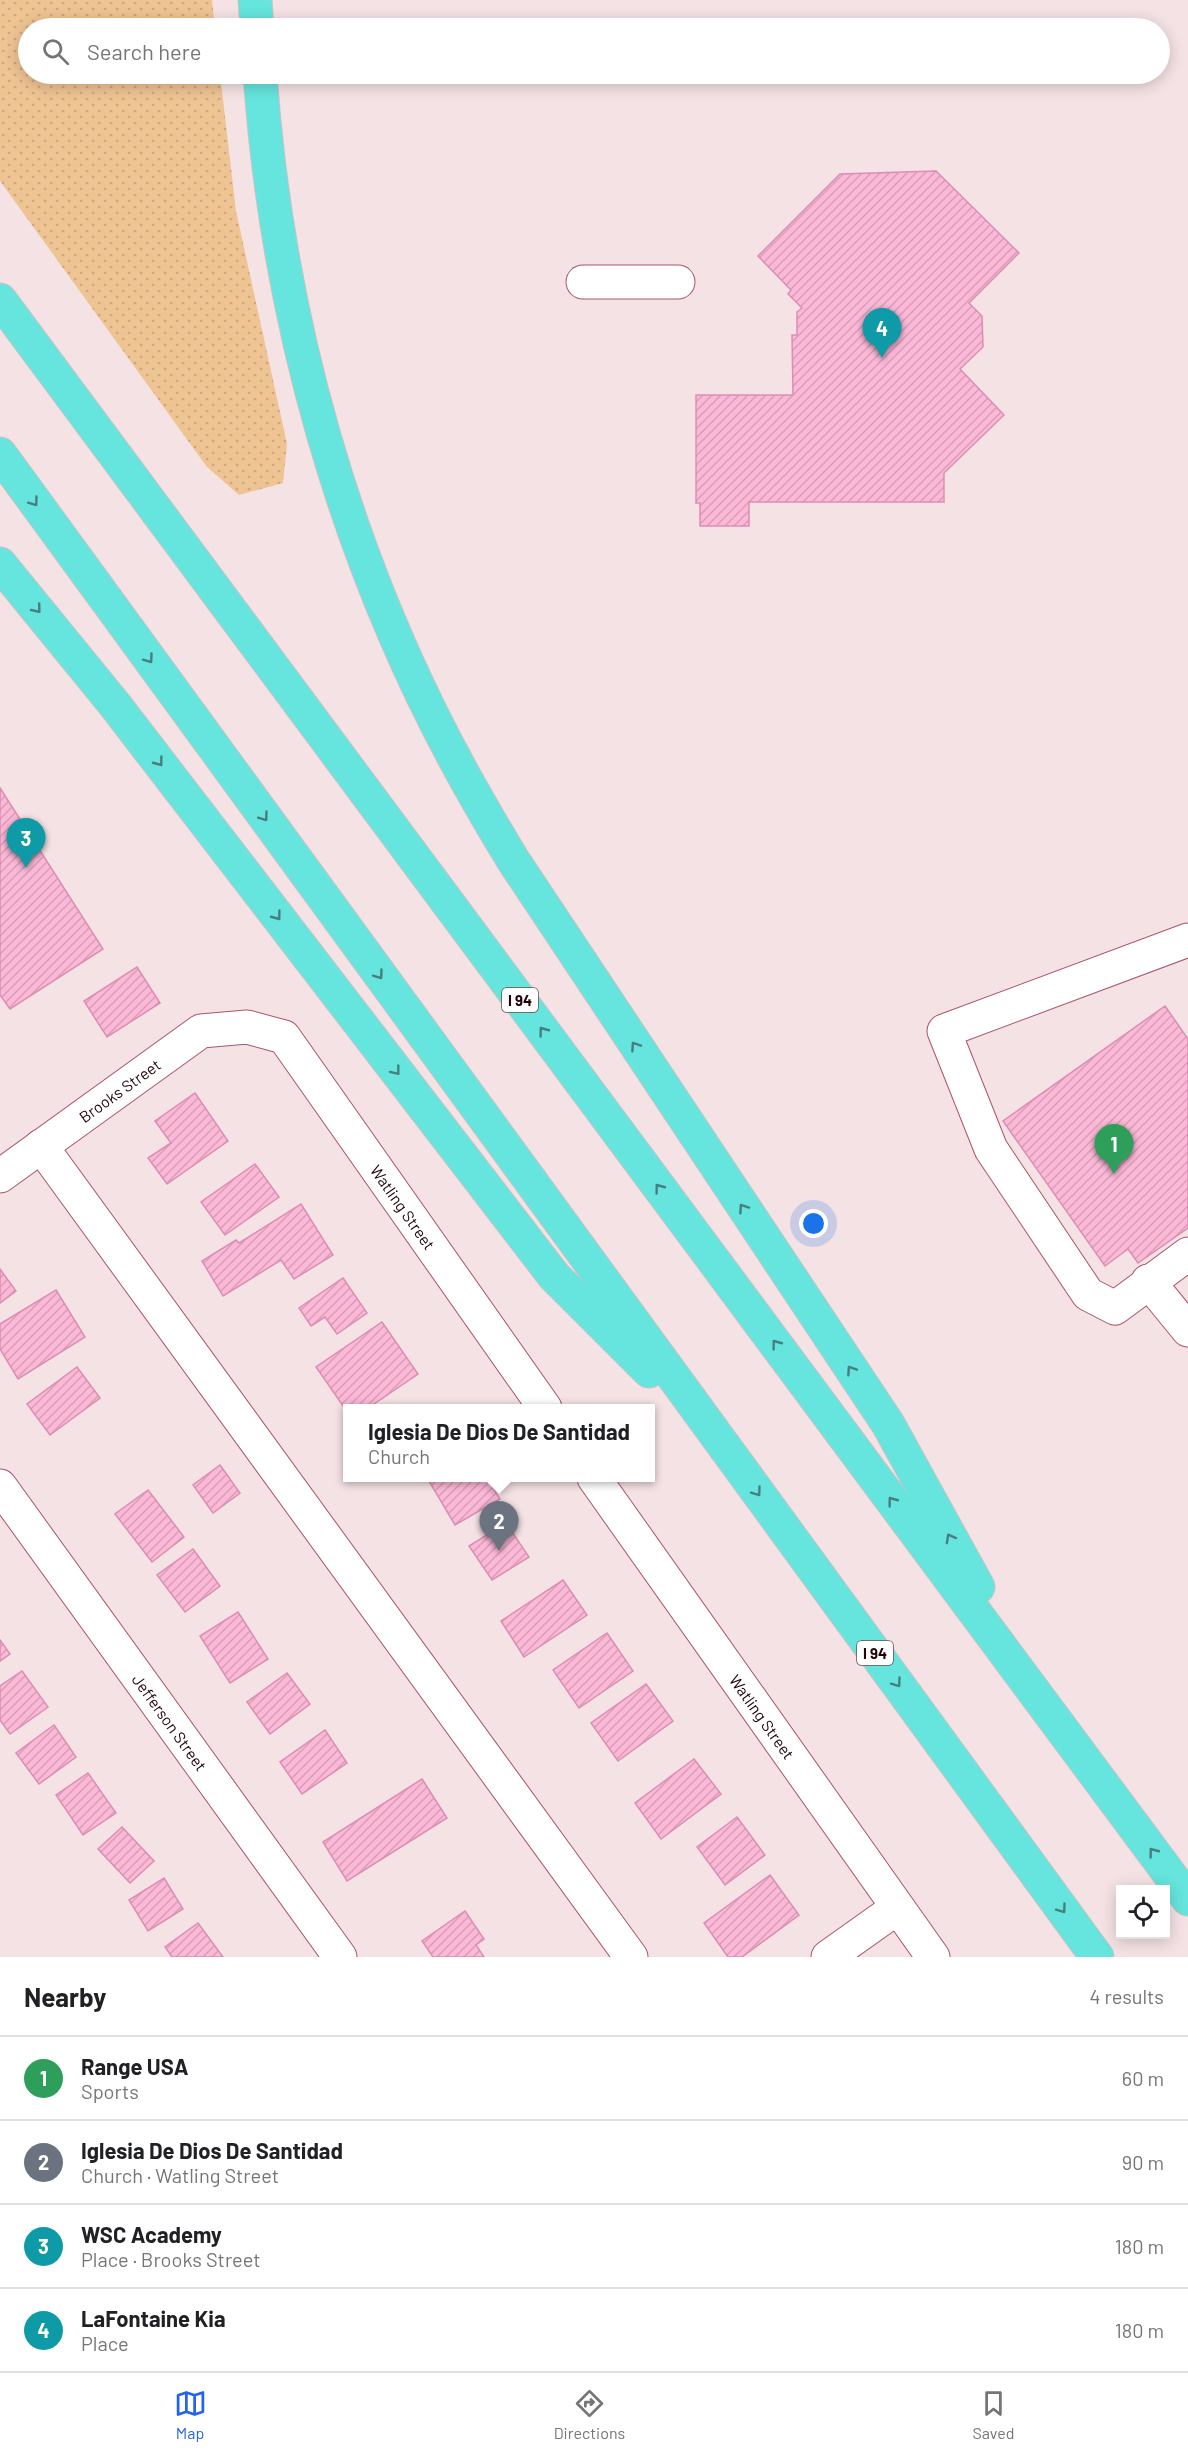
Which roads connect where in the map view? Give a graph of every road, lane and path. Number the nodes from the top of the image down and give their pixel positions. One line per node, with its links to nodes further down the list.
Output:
1 (255, 0): 2 (highway)
2 (256, 18)
3 (261, 84): 20 (highway, one-way to 3)
4 (583, 282): 5 (street)
5 (678, 282)
6 (0, 300): 20 (highway, I 94, one-way to 6)
7 (0, 454): 17 (highway, I 94, one-way to 17)
8 (0, 564): 17 (highway, one-way to 17)
9 (1188, 940): 14 (street)
10 (247, 1027): 11 (street, Brooks Street); 16 (street, Watling Street)
11 (42, 1146): 12 (street, Brooks Street); 24 (street)
12 (0, 1176)
13 (1188, 1254): 14 (street)
14 (1148, 1281): 15 (street)
15 (1188, 1330)
16 (542, 1404)
17 (723, 1444): 27 (highway, I 94, one-way to 27)
18 (597, 1482): 22 (street, Watling Street)
19 (0, 1486): 23 (street, Jefferson Street)
20 (1040, 1699): 21 (highway, I 94, one-way to 20)
21 (1188, 1899)
22 (897, 1908): 25 (street); 26 (street, Watling Street)
23 (340, 1957)
24 (631, 1957)
25 (828, 1957)
26 (933, 1957)
27 (1097, 1957)

